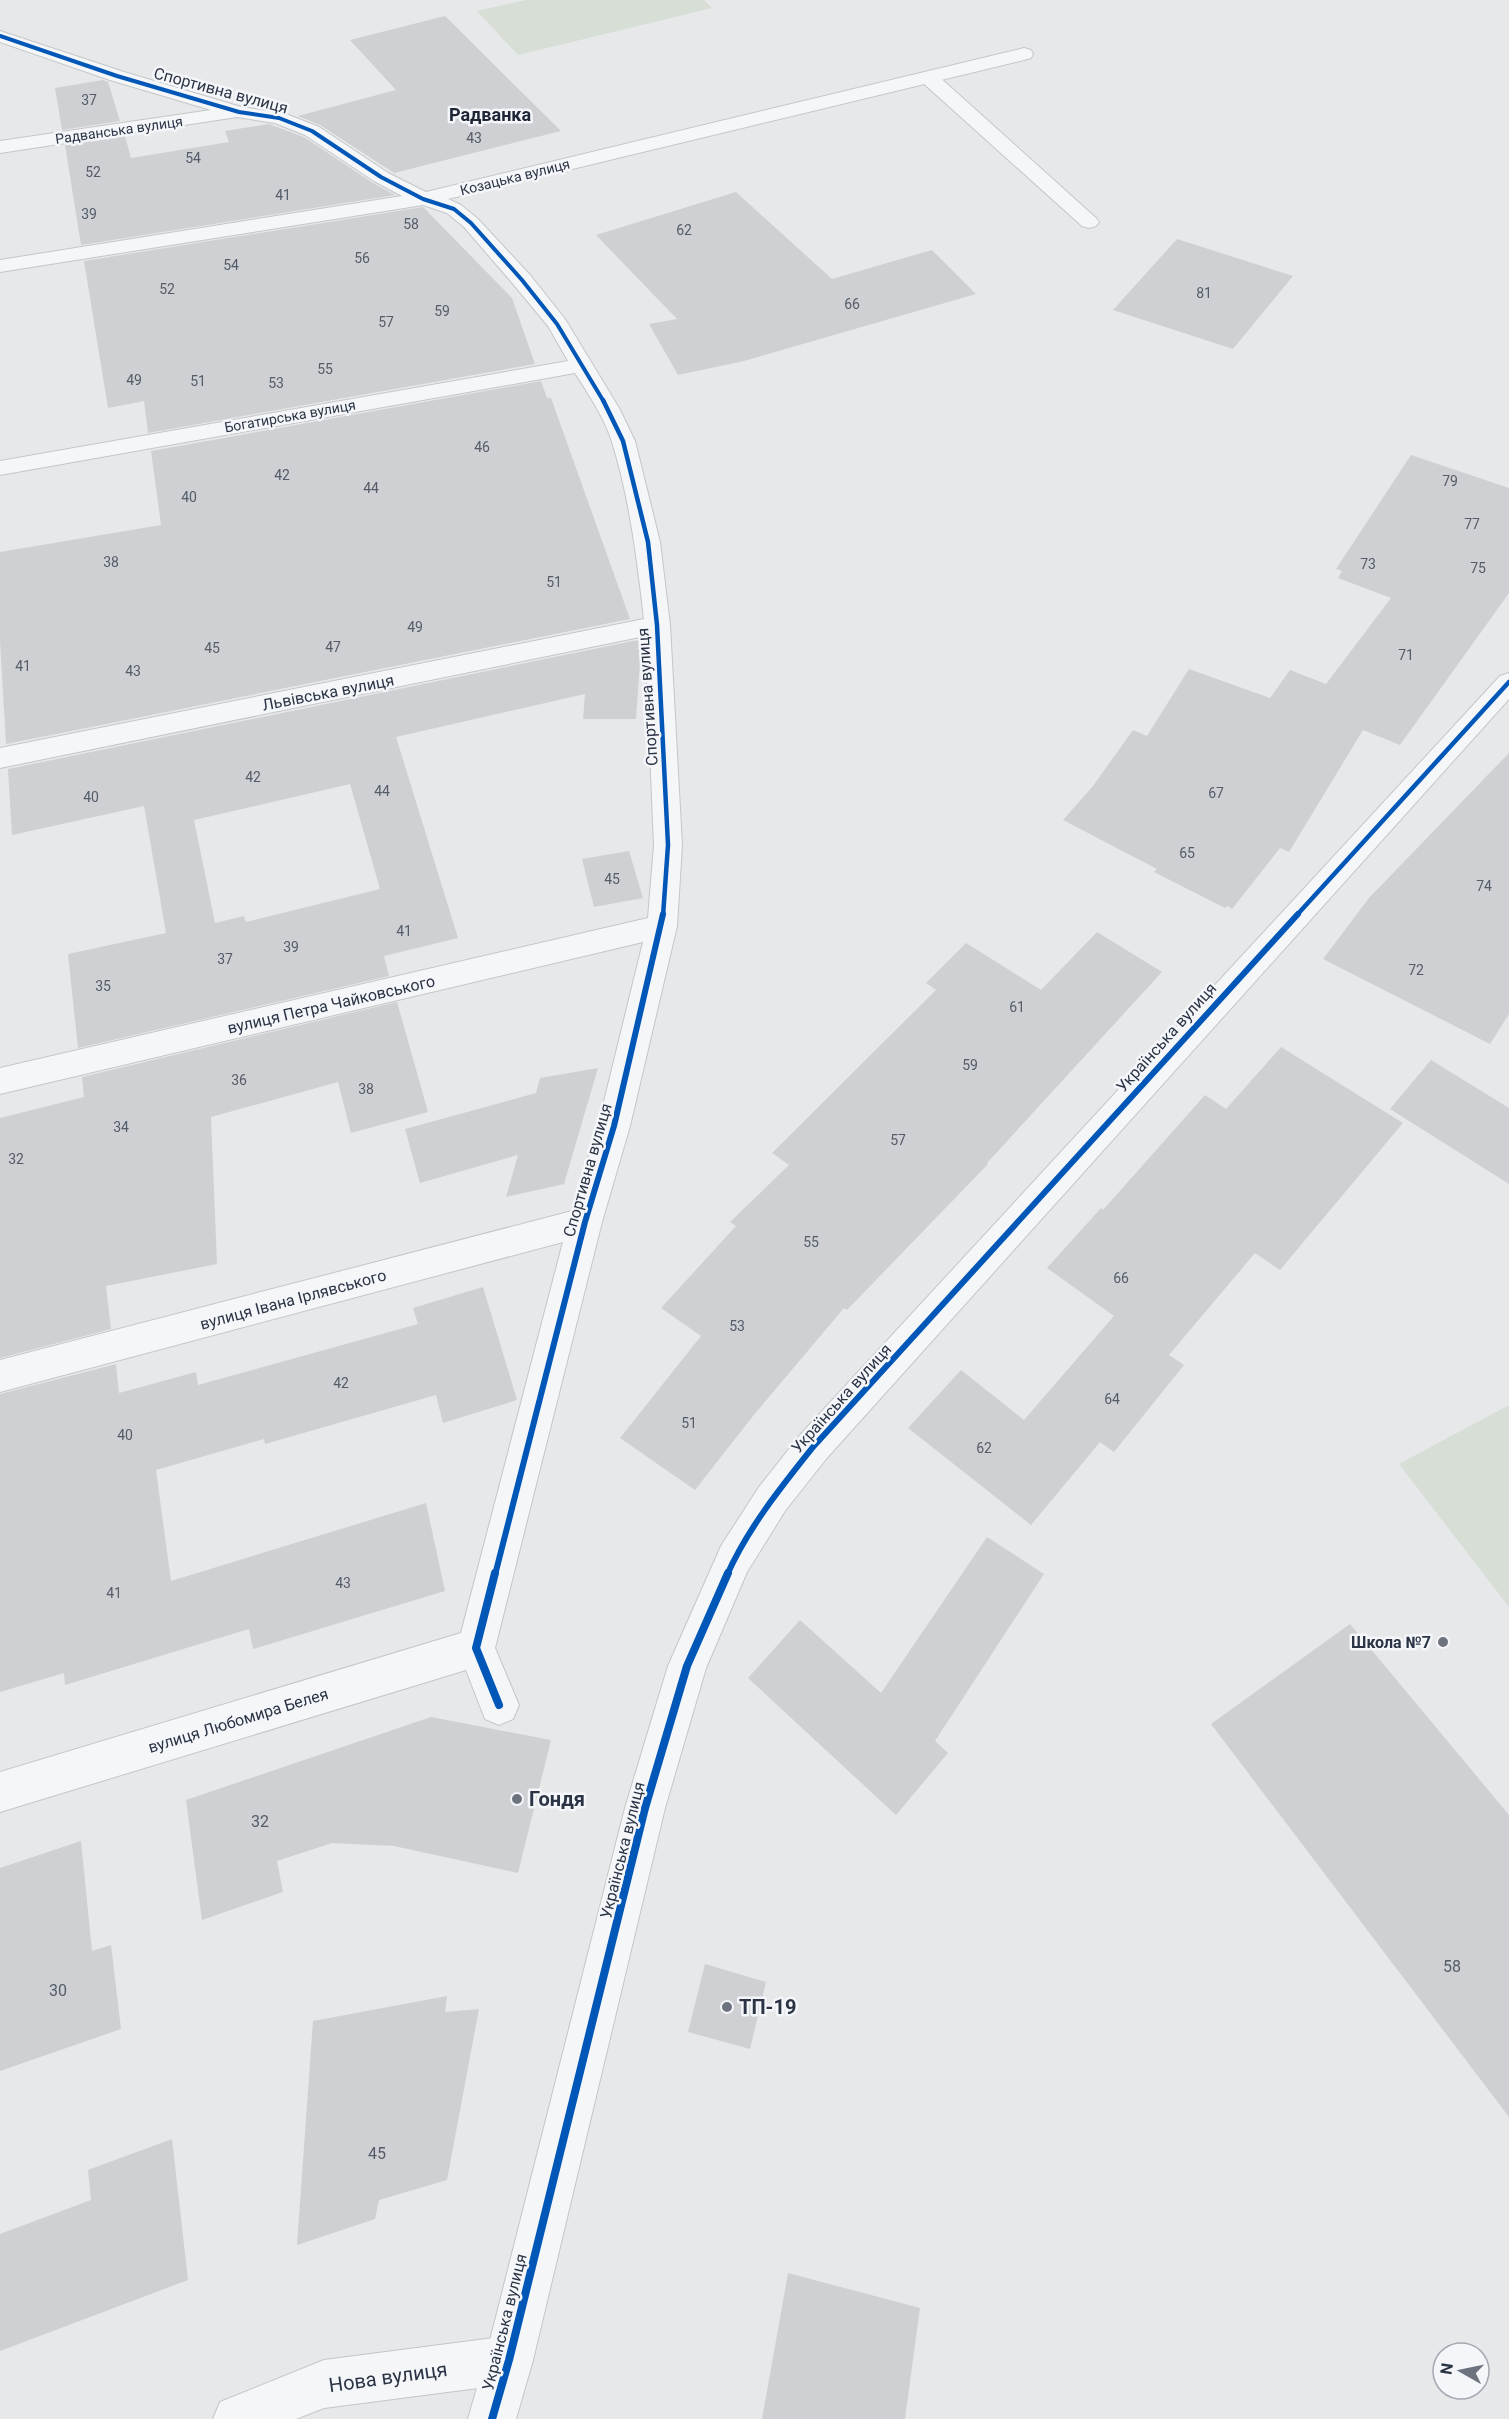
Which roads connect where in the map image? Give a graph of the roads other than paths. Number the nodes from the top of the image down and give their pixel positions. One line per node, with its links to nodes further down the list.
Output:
1 (0, 36): 4 (street, Спортивна вулиця)
2 (1024, 54): 3 (street, Козацька вулиця)
3 (929, 78): 6 (street, Козацька вулиця); 7 (street)
4 (239, 112): 5 (street, Радванська вулиця); 6 (street, Спортивна вулиця)
5 (0, 147)
6 (423, 200): 8 (street, Козацька вулиця); 9 (street, Спортивна вулиця)
7 (1089, 222)
8 (0, 266)
9 (581, 364): 10 (street, Богатирська вулиця); 11 (street, Спортивна вулиця)
10 (0, 468)
11 (657, 625): 13 (street, Львівська вулиця); 14 (street, Спортивна вулиця)
12 (1509, 682): 21 (street, Українська вулиця)
13 (0, 758)
14 (663, 926): 15 (street, вулиця Петра Чайковського); 16 (street, Спортивна вулиця)
15 (0, 1081)
16 (585, 1222): 17 (street, вулиця Івана Ірлявського); 18 (street, Спортивна вулиця)
17 (0, 1376)
18 (476, 1648): 19 (street); 20 (street, вулиця Любомира Белея)
19 (500, 1705)
20 (0, 1792)
21 (509, 2360): 22 (street, Нова вулиця); 23 (street, Українська вулиця)
22 (237, 2419)
23 (492, 2419)

